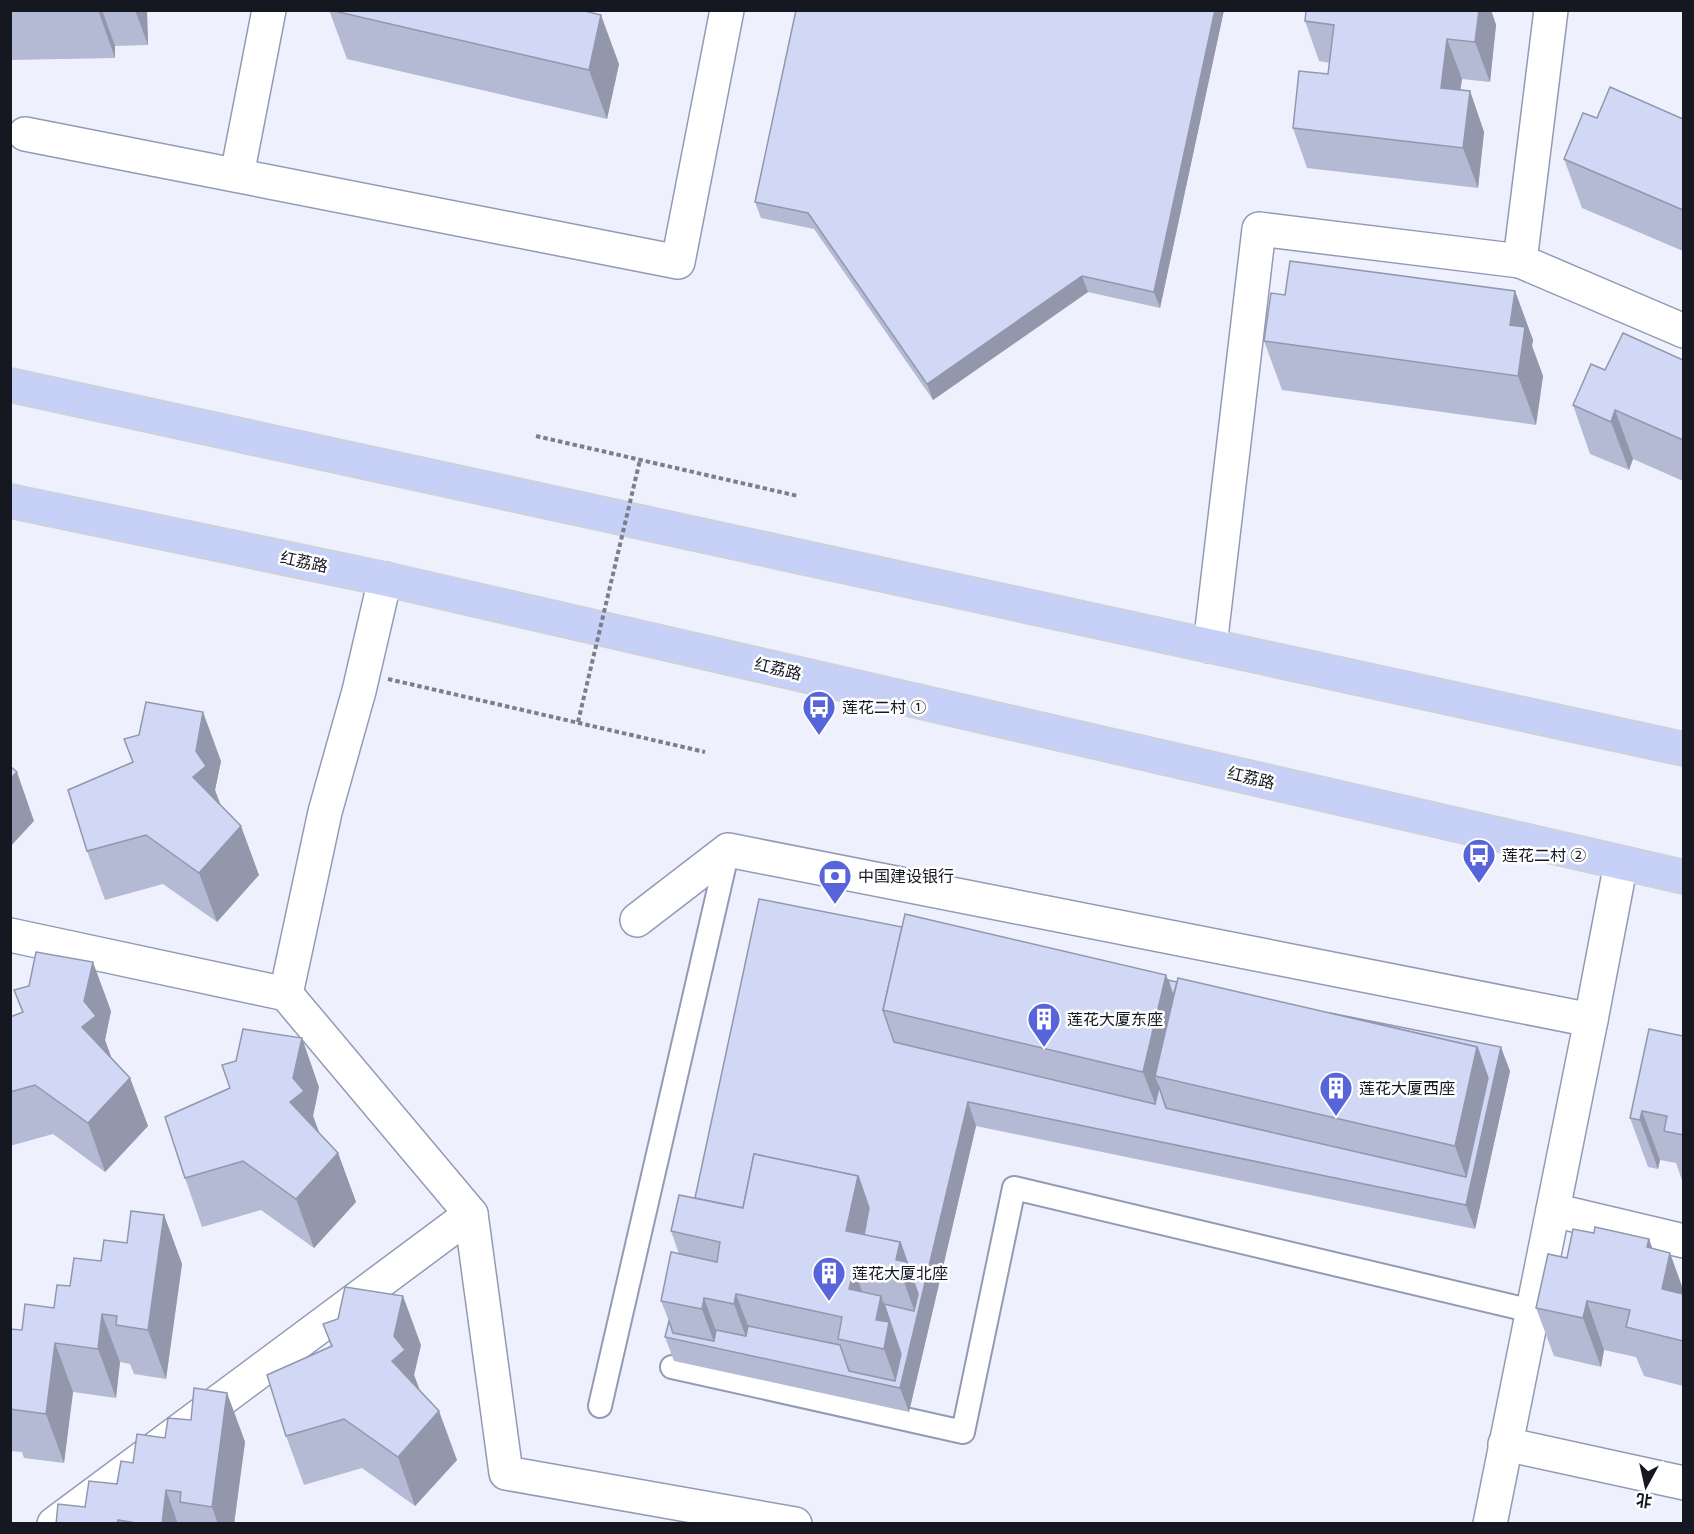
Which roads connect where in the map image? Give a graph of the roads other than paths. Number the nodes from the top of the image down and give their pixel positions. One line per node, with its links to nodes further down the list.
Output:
1 (269, 10): 5 (street)
2 (727, 10): 5 (street)
3 (1551, 10): 6 (street)
4 (25, 134): 5 (street)
5 (237, 175)
6 (1520, 261): 7 (street); 11 (street)
7 (1683, 331)
8 (10, 385): 11 (main road)
9 (10, 501): 10 (main road, 红荔路)
10 (385, 579): 14 (main road, 红荔路); 18 (street)
11 (1210, 646): 12 (main road)
12 (1683, 749)
13 (728, 850): 16 (street); 19 (street); 26 (lane)
14 (1621, 862): 15 (main road, 红荔路); 19 (street)
15 (1683, 877)
16 (637, 920)
17 (10, 935): 18 (street)
18 (286, 994): 21 (street)
19 (1591, 1020): 20 (street)
20 (1553, 1210): 22 (street); 24 (street)
21 (471, 1214): 23 (street); 29 (street); 30 (street)
22 (1683, 1241)
23 (482, 1296)
24 (1532, 1311): 25 (lane); 27 (street)
25 (672, 1367)
26 (600, 1406)
27 (1505, 1444): 28 (street); 31 (street)
28 (1683, 1482)
29 (54, 1524)
30 (795, 1524)
31 (1490, 1524)

